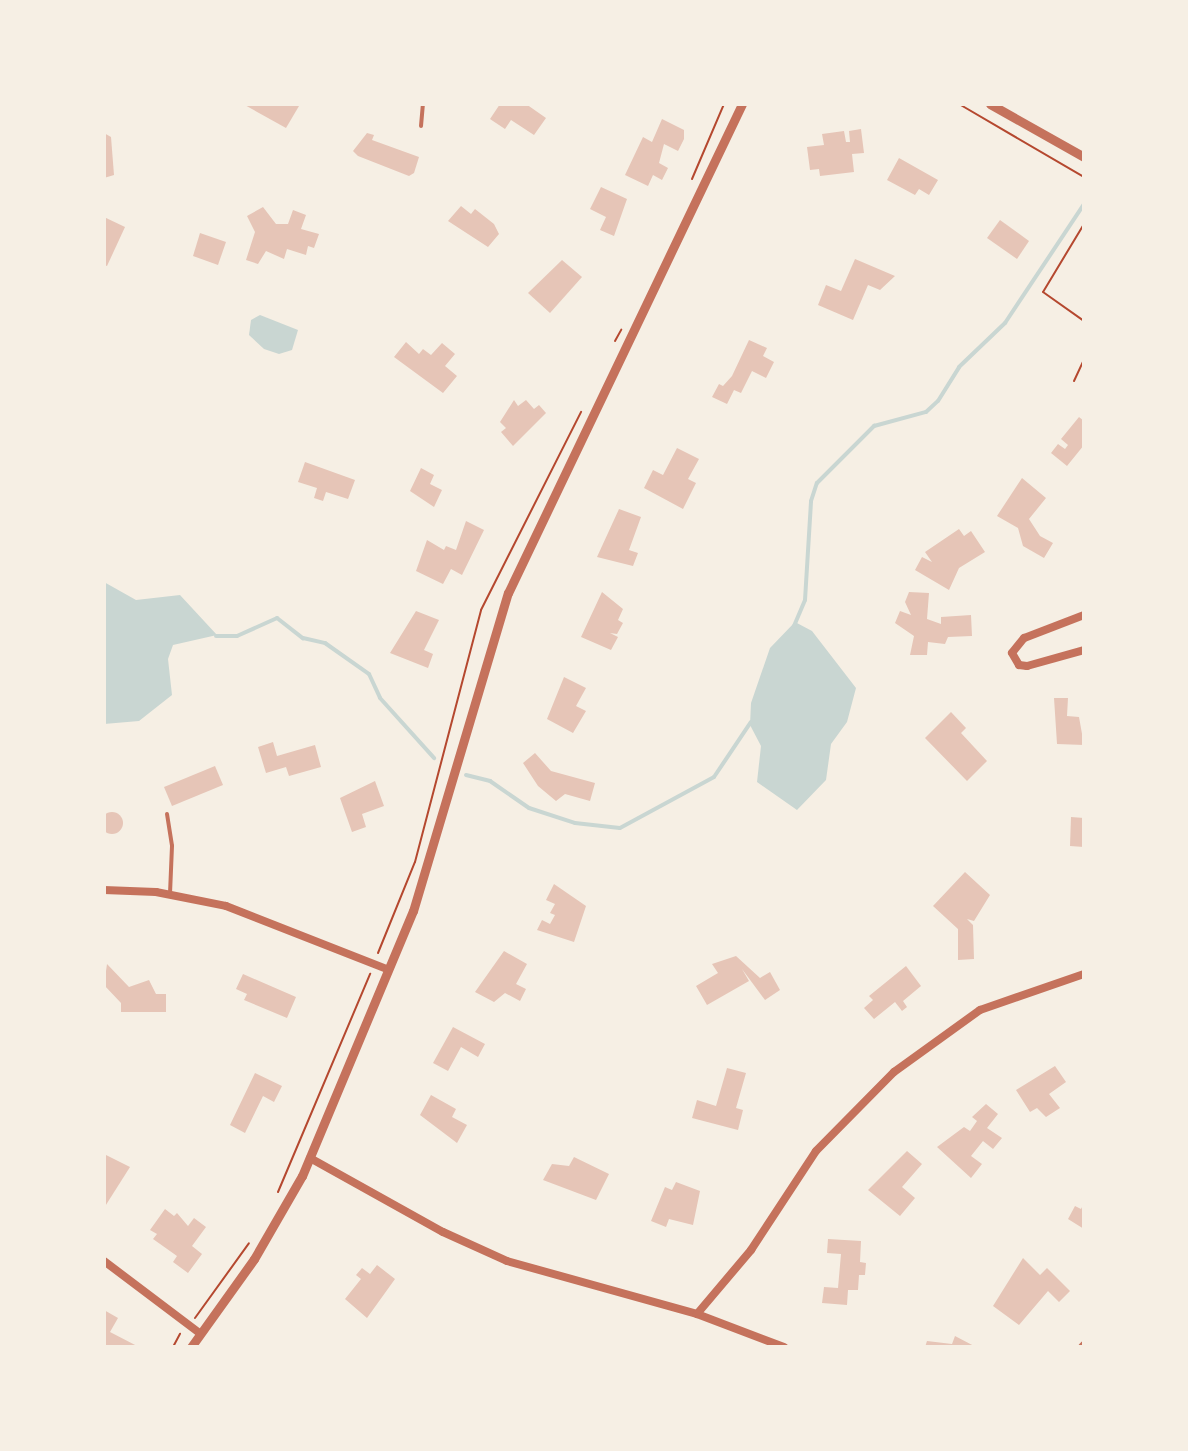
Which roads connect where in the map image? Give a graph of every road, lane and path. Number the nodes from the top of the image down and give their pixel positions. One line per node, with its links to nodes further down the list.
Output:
1 (423, 104): 5 (lane)
2 (742, 104): 17 (street)
3 (959, 104): 7 (path)
4 (990, 104): 6 (street)
5 (421, 126)
6 (1084, 157)
7 (1084, 177)
8 (1084, 224): 9 (path)
9 (1084, 321)
10 (1084, 360): 11 (path)
11 (1074, 381)
12 (1084, 615): 13 (street)
13 (1084, 650)
14 (167, 814): 16 (lane)
15 (104, 890): 16 (street)
16 (170, 894): 17 (street)
17 (389, 970): 20 (street)
18 (1084, 974): 24 (street)
19 (369, 975): 21 (path)
20 (310, 1158): 24 (street); 27 (street)
21 (273, 1201)
22 (252, 1238): 25 (path)
23 (104, 1261): 27 (street)
24 (697, 1314): 30 (street)
25 (195, 1317)
26 (183, 1329): 28 (path)
27 (201, 1334): 29 (street)
28 (173, 1347)
29 (191, 1347)
30 (784, 1347)

